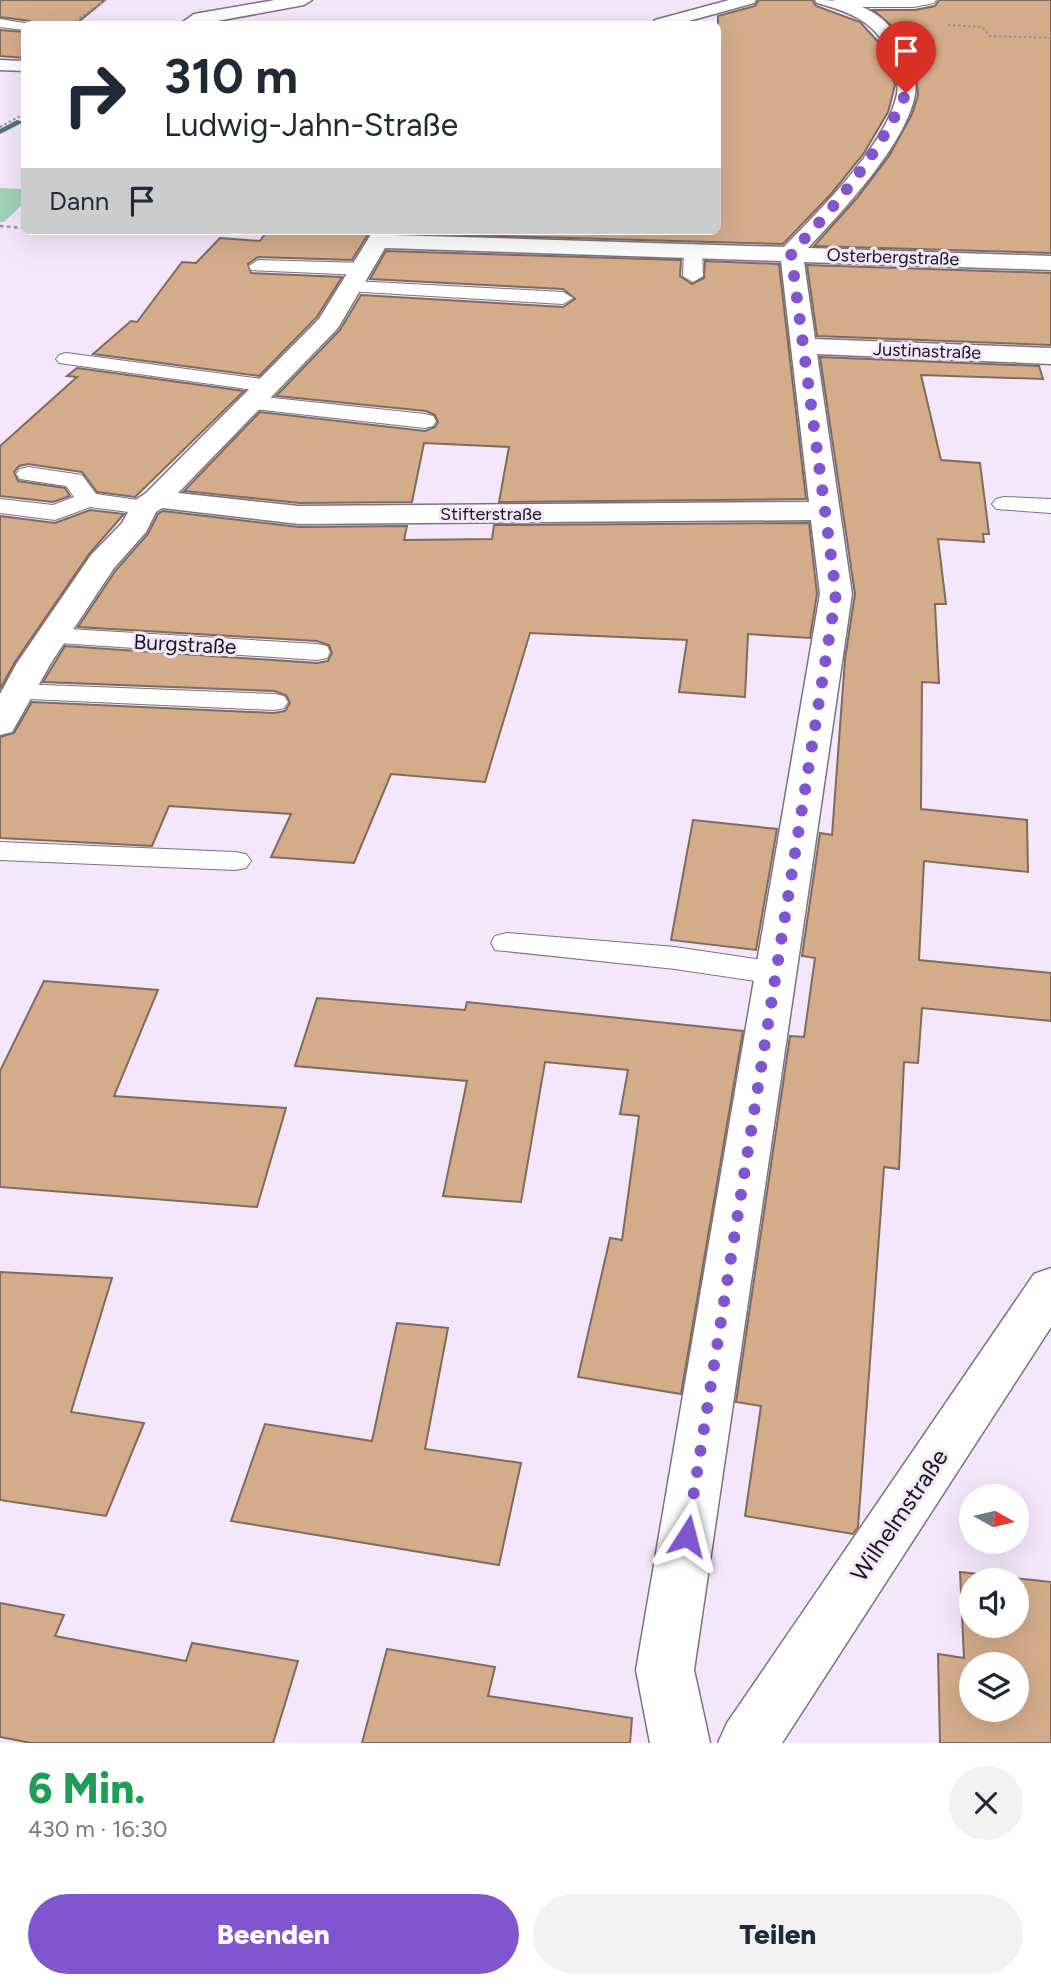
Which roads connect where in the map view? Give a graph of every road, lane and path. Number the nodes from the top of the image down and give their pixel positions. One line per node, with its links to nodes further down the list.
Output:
1 (106, 0): 6 (path)
2 (304, 0): 7 (street)
3 (748, 0): 8 (street)
4 (929, 0): 5 (lane)
5 (831, 1): 10 (street)
6 (75, 21)
7 (194, 21)
8 (685, 21)
9 (0, 23): 11 (lane)
10 (881, 23): 12 (path); 22 (street)
11 (21, 26)
12 (1051, 38)
13 (0, 65): 14 (street)
14 (21, 66)
15 (21, 116): 16 (path)
16 (0, 127)
17 (0, 226): 18 (path)
18 (21, 228)
19 (707, 235): 21 (street)
20 (382, 236): 21 (street, Osterbergstraße); 26 (street)
21 (693, 250): 22 (street, Osterbergstraße); 25 (lane)
22 (791, 253): 23 (street, Osterbergstraße); 28 (street)
23 (1051, 263)
24 (258, 266): 26 (lane)
25 (693, 276)
26 (358, 278): 27 (lane); 31 (street)
27 (563, 298)
28 (803, 346): 29 (street, Justinastraße); 39 (street)
29 (1051, 356)
30 (66, 359): 31 (lane)
31 (261, 395): 32 (lane); 35 (street)
32 (425, 421)
33 (28, 474): 34 (lane)
34 (88, 500): 35 (lane); 37 (lane)
35 (150, 503): 39 (street, Stifterstraße); 40 (street)
36 (1004, 503): 38 (lane)
37 (0, 506)
38 (1051, 506)
39 (826, 511): 50 (street)
40 (52, 636): 41 (lane, Burgstraße); 43 (street)
41 (317, 652)
42 (0, 661): 43 (street)
43 (34, 663): 44 (street)
44 (18, 692): 45 (lane); 46 (street)
45 (274, 702)
46 (0, 725)
47 (0, 851): 48 (lane)
48 (234, 861)
49 (507, 943): 50 (lane)
50 (776, 973): 52 (street)
51 (1051, 1287): 53 (street, Wilhelmstraße)
52 (680, 1743)
53 (748, 1743)

